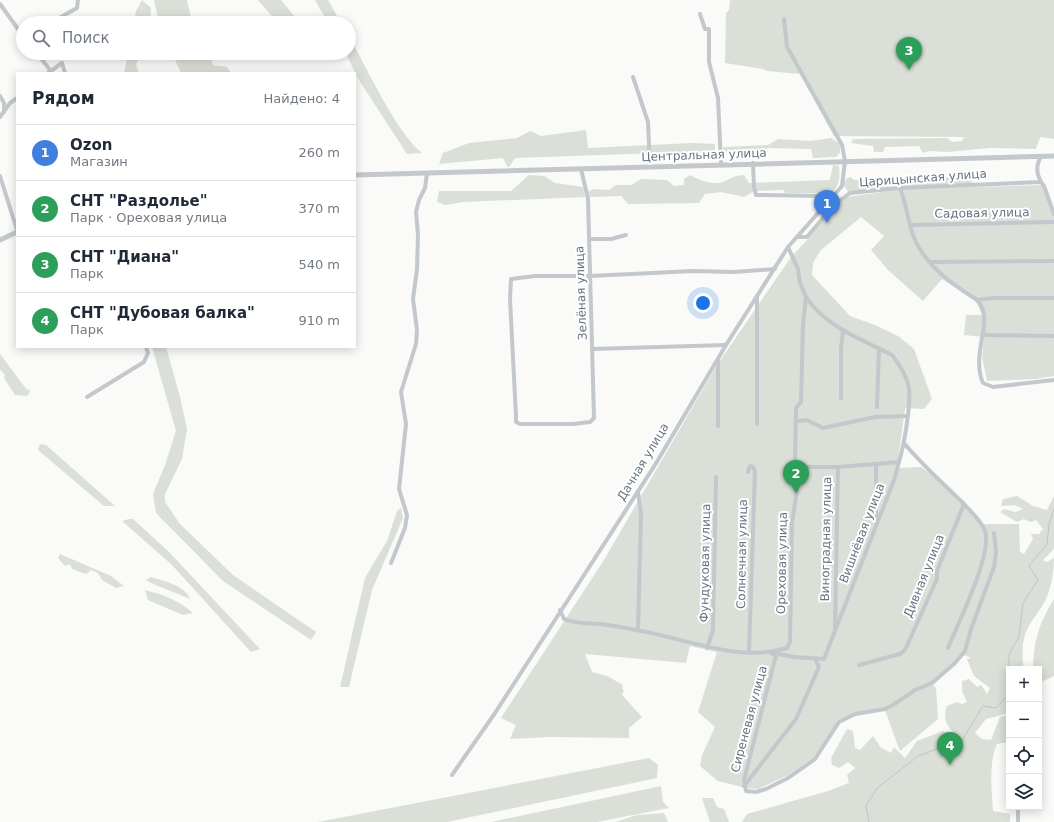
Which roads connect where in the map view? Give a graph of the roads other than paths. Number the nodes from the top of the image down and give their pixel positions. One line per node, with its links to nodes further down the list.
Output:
1 (78, 0): 4 (street)
2 (0, 4): 6 (street)
3 (700, 14): 19 (street)
4 (63, 16)
5 (784, 20): 17 (street)
6 (16, 26)
7 (41, 60): 8 (street)
8 (49, 72): 9 (street)
9 (66, 72)
10 (633, 77): 20 (street)
11 (0, 96): 13 (street)
12 (16, 99): 13 (street)
13 (4, 113): 14 (street)
14 (0, 117)
15 (1041, 156): 16 (street, Центральная улица); 17 (street, Центральная улица); 25 (street)
16 (1054, 156)
17 (845, 161): 18 (street, Центральная улица); 27 (street, Дачная улица)
18 (753, 163): 19 (street, Центральная улица); 27 (street)
19 (721, 164): 20 (street, Центральная улица)
20 (650, 166): 21 (street, Центральная улица)
21 (581, 169): 22 (street, Центральная улица); 35 (street, Зелёная улица)
22 (427, 173): 23 (street, Центральная улица); 73 (street)
23 (356, 175)
24 (0, 176): 31 (street)
25 (1041, 182): 26 (street, Царицынская улица); 28 (street)
26 (900, 188): 30 (street); 34 (street, Царицынская улица)
27 (831, 198): 34 (street, Дачная улица)
28 (1054, 214)
29 (1054, 222): 30 (street, Садовая улица)
30 (911, 225): 39 (street)
31 (16, 228)
32 (16, 232): 36 (street)
33 (626, 235): 35 (street)
34 (797, 237): 37 (street, Дачная улица)
35 (589, 239): 41 (street, Зелёная улица)
36 (0, 240)
37 (788, 247): 40 (street, Дачная улица); 43 (street, Ореховая улица)
38 (1054, 261): 39 (street)
39 (930, 262): 45 (street)
40 (775, 269): 41 (street); 42 (street, Дачная улица)
41 (590, 276): 52 (street, Зелёная улица); 52 (street, Зелёная улица)
42 (758, 296): 49 (street, Дачная улица); 60 (street)
43 (806, 297): 46 (street); 59 (street, Ореховая улица)
44 (1054, 298): 45 (street)
45 (977, 300): 47 (street)
46 (843, 330): 51 (street); 56 (street)
47 (983, 333): 48 (street); 54 (street)
48 (1054, 336)
49 (726, 345): 52 (street); 53 (street, Дачная улица)
50 (146, 348): 55 (street)
51 (879, 348): 57 (street); 58 (street)
52 (592, 349)
53 (718, 358): 61 (street); 69 (street, Дачная улица)
54 (1054, 380)
55 (87, 397)
56 (841, 398)
57 (877, 406)
58 (906, 416): 59 (street); 62 (street)
59 (796, 421): 65 (street, Ореховая улица)
60 (757, 424)
61 (718, 426)
62 (904, 443): 63 (street); 70 (street)
63 (899, 462): 64 (street, Вишнёвая улица); 71 (street, Вишнёвая улица)
64 (876, 464): 66 (street, Вишнёвая улица); 71 (street)
65 (797, 467): 66 (street, Виноградная улица); 80 (street, Ореховая улица)
66 (838, 467): 75 (street, Виноградная улица)
67 (748, 472): 79 (street, Солнечная улица)
68 (716, 477): 77 (street, Фундуковая улица)
69 (638, 492): 74 (street, Дачная улица); 76 (street)
70 (964, 504): 78 (street); 82 (street, Дивная улица)
71 (876, 522): 75 (street, Вишнёвая улица)
72 (994, 533): 84 (street)
73 (391, 563)
74 (560, 610): 76 (street, Ореховая улица); 83 (street, Дачная улица)
75 (835, 629): 81 (street, Вишнёвая улица)
76 (638, 630): 77 (street, Ореховая улица)
77 (707, 648): 79 (street, Ореховая улица)
78 (948, 648)
79 (749, 652): 80 (street, Ореховая улица)
80 (771, 653): 81 (street); 84 (street, Сиреневая улица)
81 (815, 658): 84 (street)
82 (859, 665)
83 (452, 775)
84 (745, 789)
85 (1018, 810): 86 (street)
86 (1018, 822)

